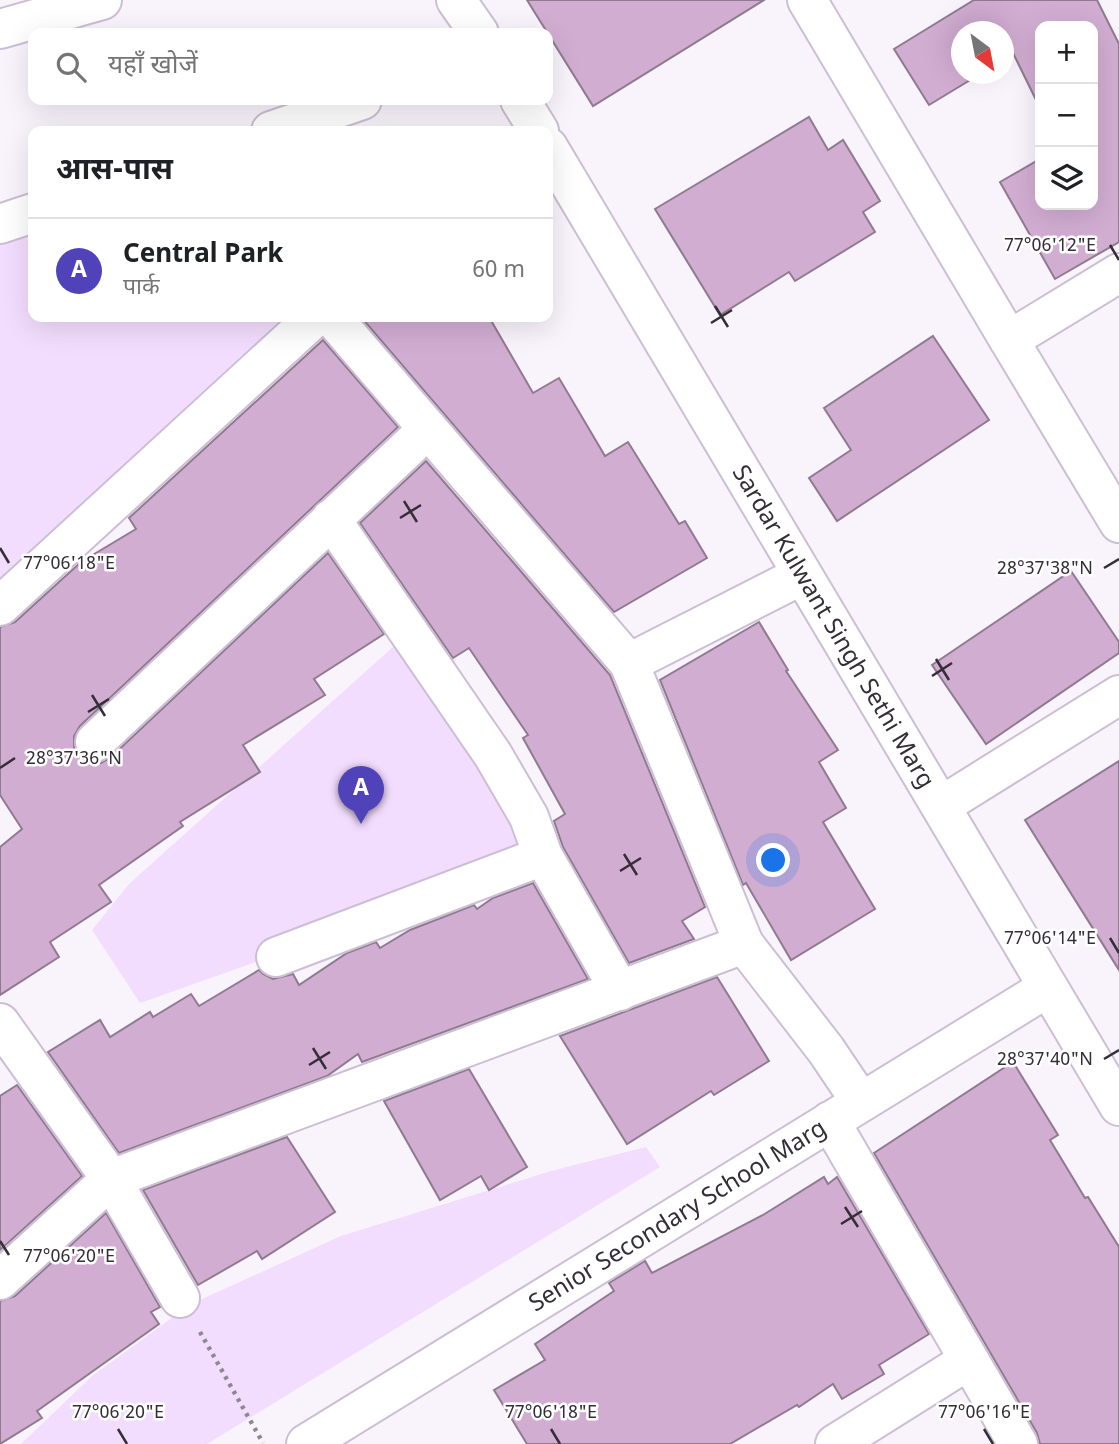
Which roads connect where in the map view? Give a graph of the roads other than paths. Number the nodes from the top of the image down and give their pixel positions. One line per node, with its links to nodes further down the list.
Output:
1 (102, 0): 5 (street)
2 (456, 0): 4 (street)
3 (807, 0): 16 (street)
4 (476, 28)
5 (0, 29)
6 (347, 105): 8 (street)
7 (523, 105): 9 (street)
8 (286, 126)
9 (536, 126)
10 (553, 154): 20 (street, Sardar Kulwant Singh Sethi Marg)
11 (28, 215): 12 (street)
12 (0, 224)
13 (1119, 273): 16 (street)
14 (310, 322): 21 (street)
15 (336, 322): 17 (street)
16 (1009, 340): 19 (street)
17 (428, 429): 18 (street); 22 (street)
18 (331, 519): 24 (street); 26 (street)
19 (1119, 523)
20 (802, 575): 22 (street); 25 (street, Sardar Kulwant Singh Sethi Marg)
21 (0, 606)
22 (629, 663): 27 (street)
23 (1119, 695): 25 (street)
24 (95, 742)
25 (941, 806): 29 (street, Sardar Kulwant Singh Sethi Marg)
26 (543, 856): 28 (street); 30 (street)
27 (744, 944): 30 (street); 33 (street)
28 (276, 957)
29 (1047, 988): 32 (street, Sardar Kulwant Singh Sethi Marg); 33 (street, Senior Secondary School Marg)
30 (620, 990): 34 (street)
31 (2, 1030): 34 (street)
32 (1119, 1106)
33 (845, 1112): 37 (street); 38 (street, Senior Secondary School Marg)
34 (111, 1179): 35 (street); 36 (street)
35 (0, 1280)
36 (180, 1298)
37 (969, 1360): 39 (street); 40 (street)
38 (306, 1444)
39 (835, 1444)
40 (1018, 1444)

